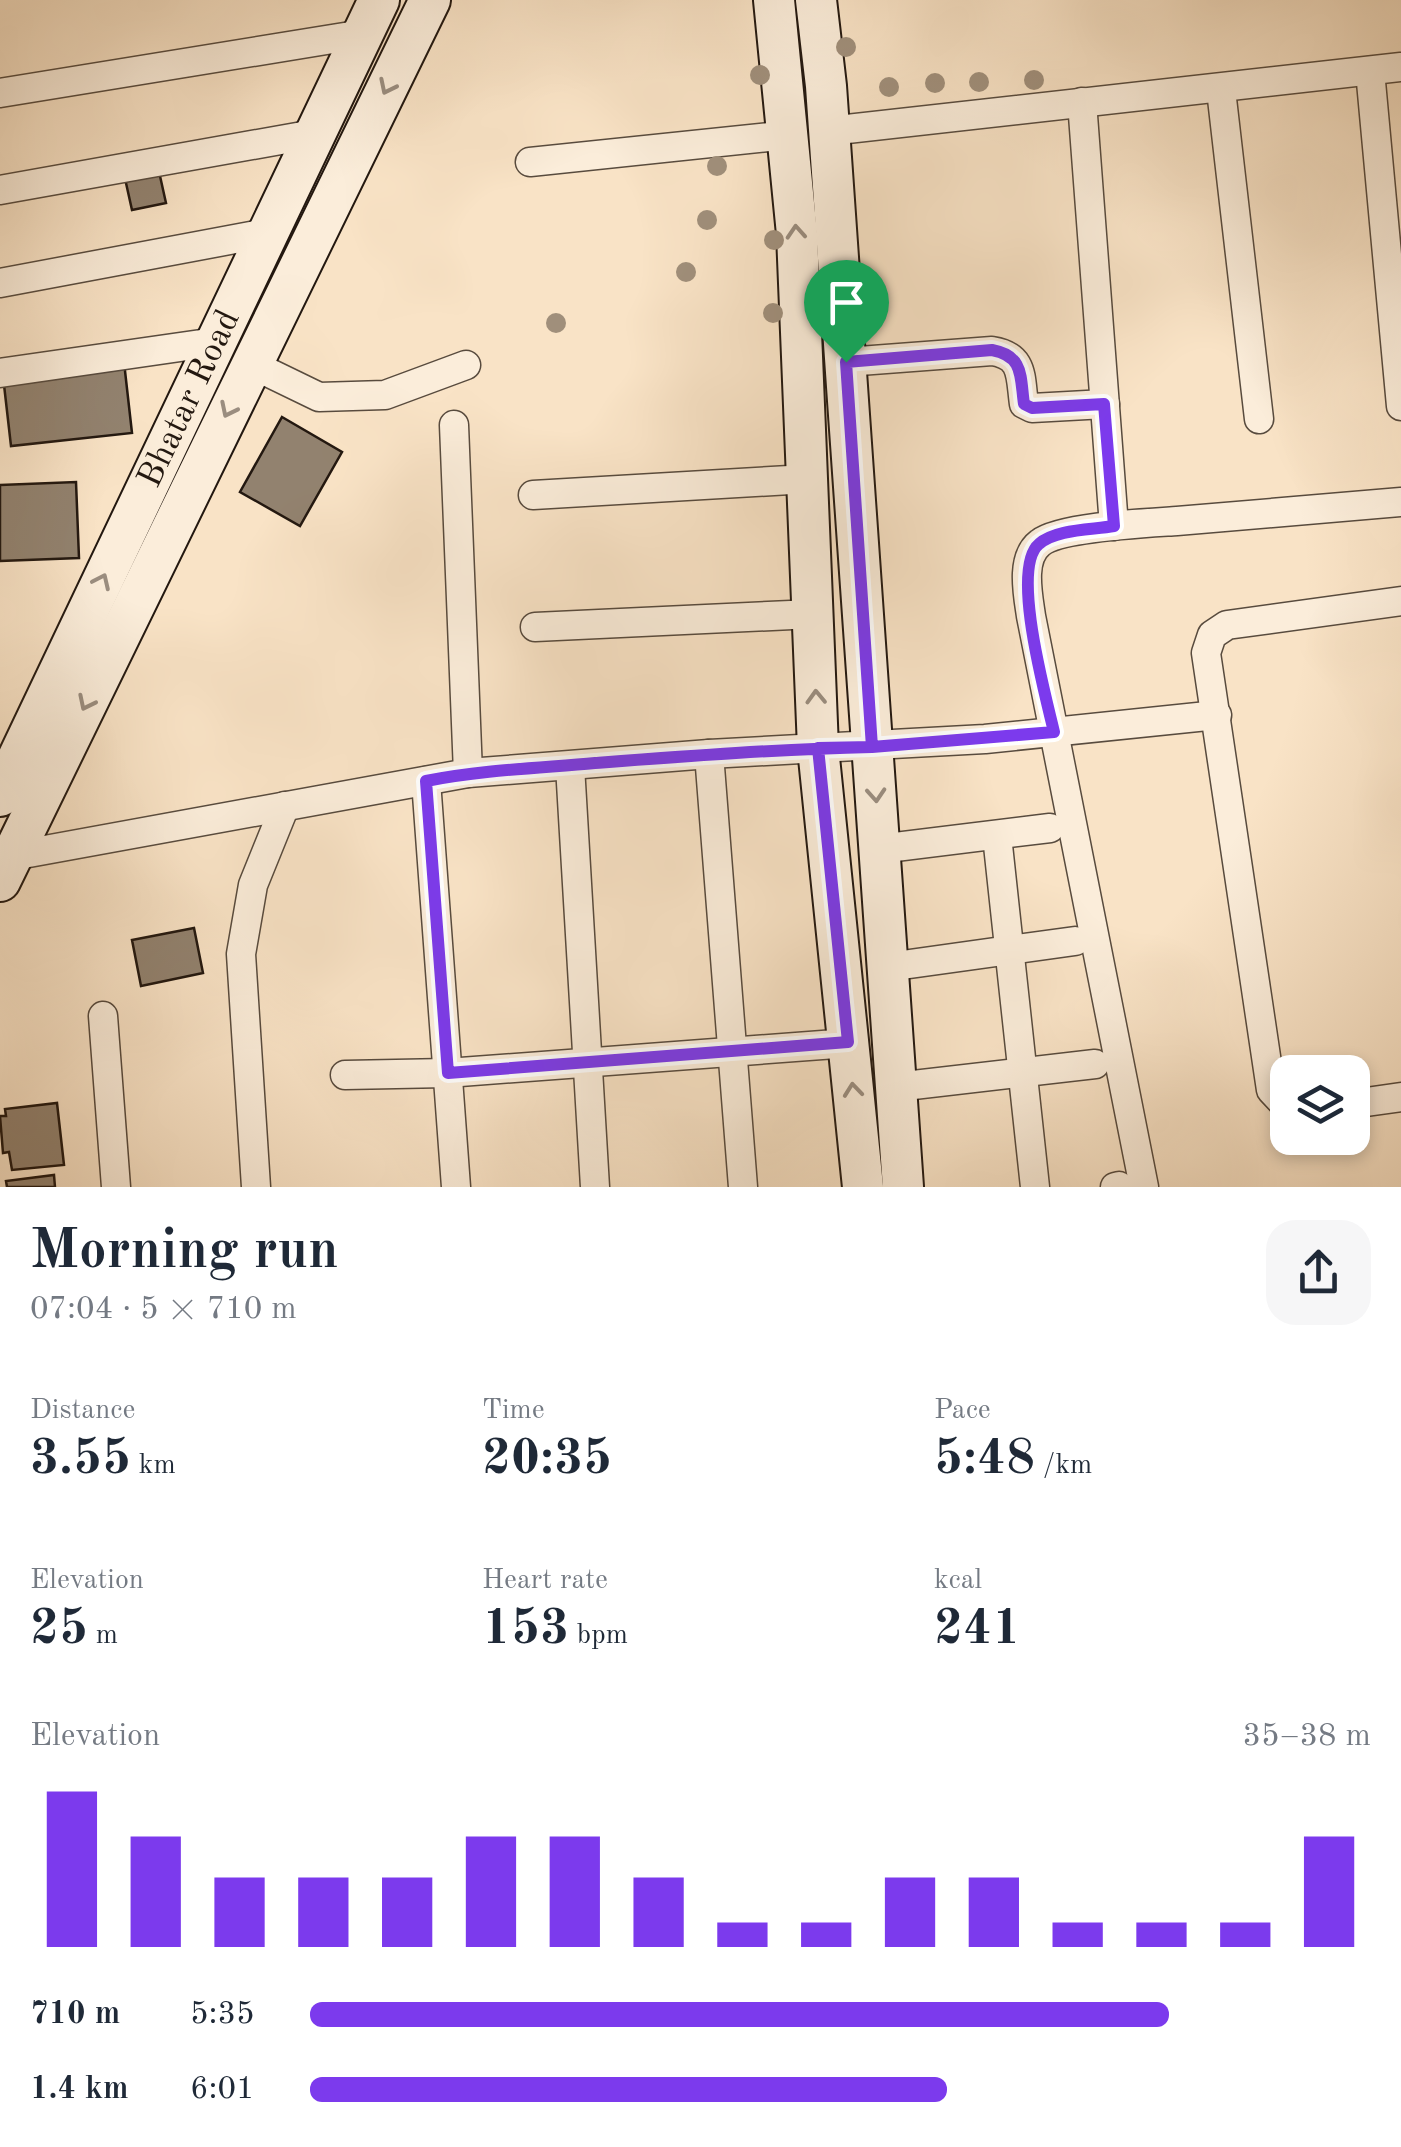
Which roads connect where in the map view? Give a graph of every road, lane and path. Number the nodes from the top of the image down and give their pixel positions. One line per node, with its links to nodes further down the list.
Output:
1 (430, 0): 19 (street, one-way to 19)
2 (774, 0): 12 (street)
3 (816, 0): 10 (street)
4 (371, 17): 8 (street); 11 (street, Bhatar Road)
5 (1401, 68): 6 (street)
6 (1370, 71): 7 (street); 23 (street)
7 (1221, 90): 9 (street); 24 (street)
8 (0, 93)
9 (1082, 102): 10 (street); 22 (street)
10 (830, 131): 18 (street)
11 (314, 134): 14 (street); 15 (street, Bhatar Road)
12 (788, 136): 13 (street); 26 (street, one-way to 12)
13 (530, 162)
14 (0, 190)
15 (266, 234): 16 (street); 17 (street, Bhatar Road)
16 (0, 283)
17 (215, 342): 21 (street); 41 (street, Bhatar Road, one-way to 17)
18 (846, 362): 22 (street); 35 (street)
19 (251, 364): 20 (street); 46 (street, one-way to 46)
20 (466, 366)
21 (0, 373)
22 (1104, 404): 29 (street)
23 (1401, 406)
24 (1259, 419)
25 (454, 425): 39 (street)
26 (807, 479): 27 (street); 31 (street)
27 (533, 495)
28 (1401, 502): 29 (street)
29 (1114, 526): 34 (street)
30 (1401, 601): 33 (street)
31 (813, 614): 32 (street); 36 (street, one-way to 31)
32 (535, 627)
33 (1217, 715): 34 (street); 58 (street)
34 (1054, 732): 35 (street); 70 (street)
35 (872, 747): 36 (street); 45 (street, one-way to 45)
36 (818, 748): 37 (street); 51 (street)
37 (709, 754): 38 (street); 52 (street)
38 (570, 766): 39 (street); 53 (street)
39 (468, 773): 40 (street)
40 (426, 781): 42 (street); 55 (street)
41 (0, 796)
42 (284, 806): 46 (street); 63 (street)
43 (1050, 828): 44 (street)
44 (997, 836): 45 (street); 48 (street)
45 (879, 850): 49 (street)
46 (4, 865)
47 (1075, 941): 48 (street)
48 (1010, 951): 49 (street); 56 (street)
49 (888, 968): 59 (street)
50 (103, 1016): 62 (street)
51 (848, 1042): 52 (street); 67 (street, one-way to 51)
52 (732, 1051): 53 (street); 66 (street)
53 (588, 1062): 55 (street); 65 (street)
54 (1095, 1064): 56 (street)
55 (448, 1073): 57 (street); 64 (street)
56 (1022, 1073): 59 (street); 69 (street)
57 (345, 1075)
58 (1270, 1083)
59 (896, 1087): 68 (street)
60 (1401, 1096): 61 (street)
61 (1370, 1101)
62 (116, 1187)
63 (256, 1187)
64 (456, 1187)
65 (595, 1187)
66 (744, 1187)
67 (863, 1187)
68 (902, 1187)
69 (1034, 1187)
70 (1144, 1187)

